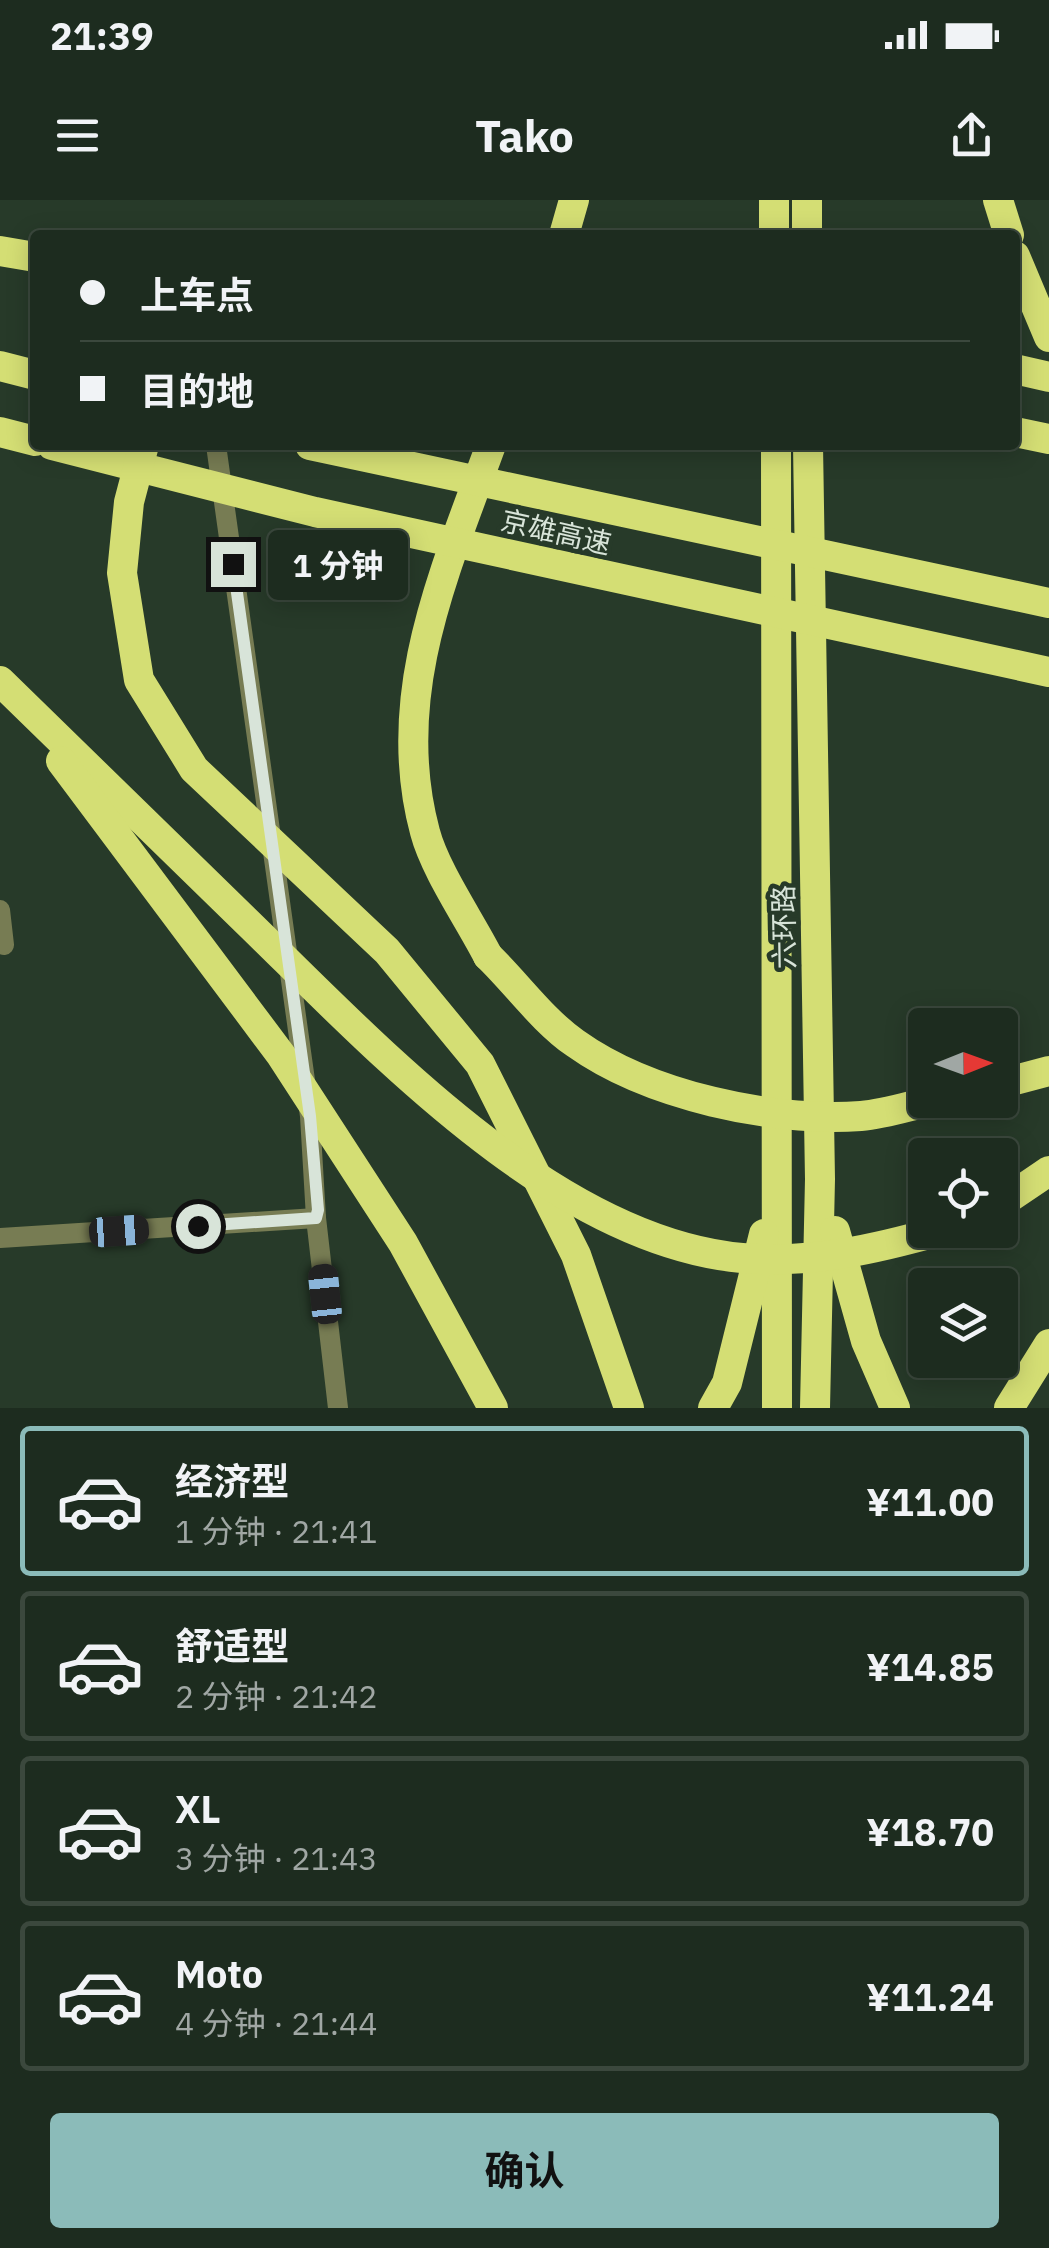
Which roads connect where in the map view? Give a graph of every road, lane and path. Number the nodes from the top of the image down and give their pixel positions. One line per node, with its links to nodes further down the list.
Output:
1 (574, 200): 5 (highway)
2 (774, 200): 6 (highway)
3 (807, 200): 7 (highway)
4 (998, 200): 8 (highway)
5 (565, 230)
6 (774, 230)
7 (807, 230)
8 (1007, 230)
9 (0, 251): 10 (highway)
10 (30, 257)
11 (1020, 268): 12 (highway)
12 (1049, 337)
13 (0, 366): 15 (highway)
14 (1020, 370): 16 (highway)
15 (30, 374)
16 (1049, 377)
17 (0, 432): 20 (highway)
18 (1020, 433): 19 (highway)
19 (1049, 439)
20 (30, 440)
21 (72, 450): 29 (highway, 京雄高速, bridge)
22 (143, 450): 47 (highway, bridge)
23 (217, 450): 41 (street)
24 (333, 450): 28 (highway, 京雄高速, bridge)
25 (489, 450): 36 (highway, bridge)
26 (776, 450): 38 (highway, 六环路)
27 (808, 450): 39 (highway, 六环路)
28 (1049, 603)
29 (1049, 672)
30 (0, 681): 43 (highway, bridge)
31 (0, 691): 46 (highway, bridge)
32 (0, 910): 33 (street)
33 (4, 945)
34 (1049, 1070): 35 (highway)
35 (1018, 1079)
36 (908, 1106)
37 (1049, 1171): 40 (highway)
38 (776, 1178): 48 (highway); 49 (highway, 六环路)
39 (820, 1179): 50 (highway, 六环路); 51 (highway)
40 (1018, 1192)
41 (316, 1218): 42 (street); 45 (street)
42 (0, 1238)
43 (908, 1240)
44 (1049, 1344): 52 (highway)
45 (338, 1408)
46 (493, 1408)
47 (628, 1408)
48 (713, 1408)
49 (777, 1408)
50 (815, 1408)
51 (895, 1408)
52 (1009, 1408)

